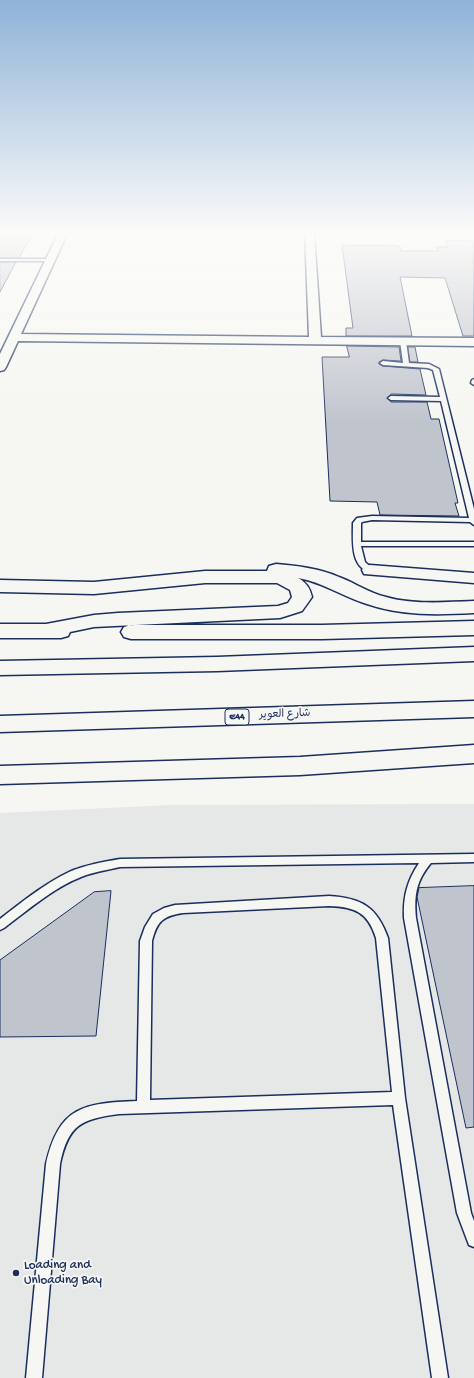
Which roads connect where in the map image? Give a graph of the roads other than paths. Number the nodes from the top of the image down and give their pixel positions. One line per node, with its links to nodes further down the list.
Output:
1 (33, 296): 3 (street)
2 (314, 296): 4 (street)
3 (14, 337): 4 (street); 7 (street)
4 (315, 340): 5 (street)
5 (404, 341): 6 (street); 9 (lane)
6 (474, 342)
7 (3, 352): 10 (street)
8 (382, 364): 9 (lane)
9 (406, 365): 12 (lane)
10 (0, 367)
11 (390, 398): 12 (lane)
12 (443, 399): 13 (lane)
13 (474, 522): 14 (lane)
14 (358, 544): 15 (lane); 16 (lane)
15 (474, 544)
16 (370, 570): 18 (street)
17 (0, 576): 20 (main road)
18 (474, 578)
19 (0, 586): 23 (main road)
20 (474, 607)
21 (474, 628): 23 (main road)
22 (0, 631): 23 (main road)
23 (46, 631)
24 (474, 654): 25 (main road)
25 (0, 668)
26 (474, 709): 27 (main road, شارع العوير / E44)
27 (0, 724)
28 (474, 754): 29 (main road)
29 (0, 775)
30 (474, 858): 31 (lane)
31 (428, 859): 32 (lane); 35 (lane)
32 (0, 925)
33 (399, 1098): 34 (lane); 34 (lane); 37 (lane)
34 (143, 1107): 36 (lane)
35 (474, 1240)
36 (34, 1378)
37 (440, 1378)

